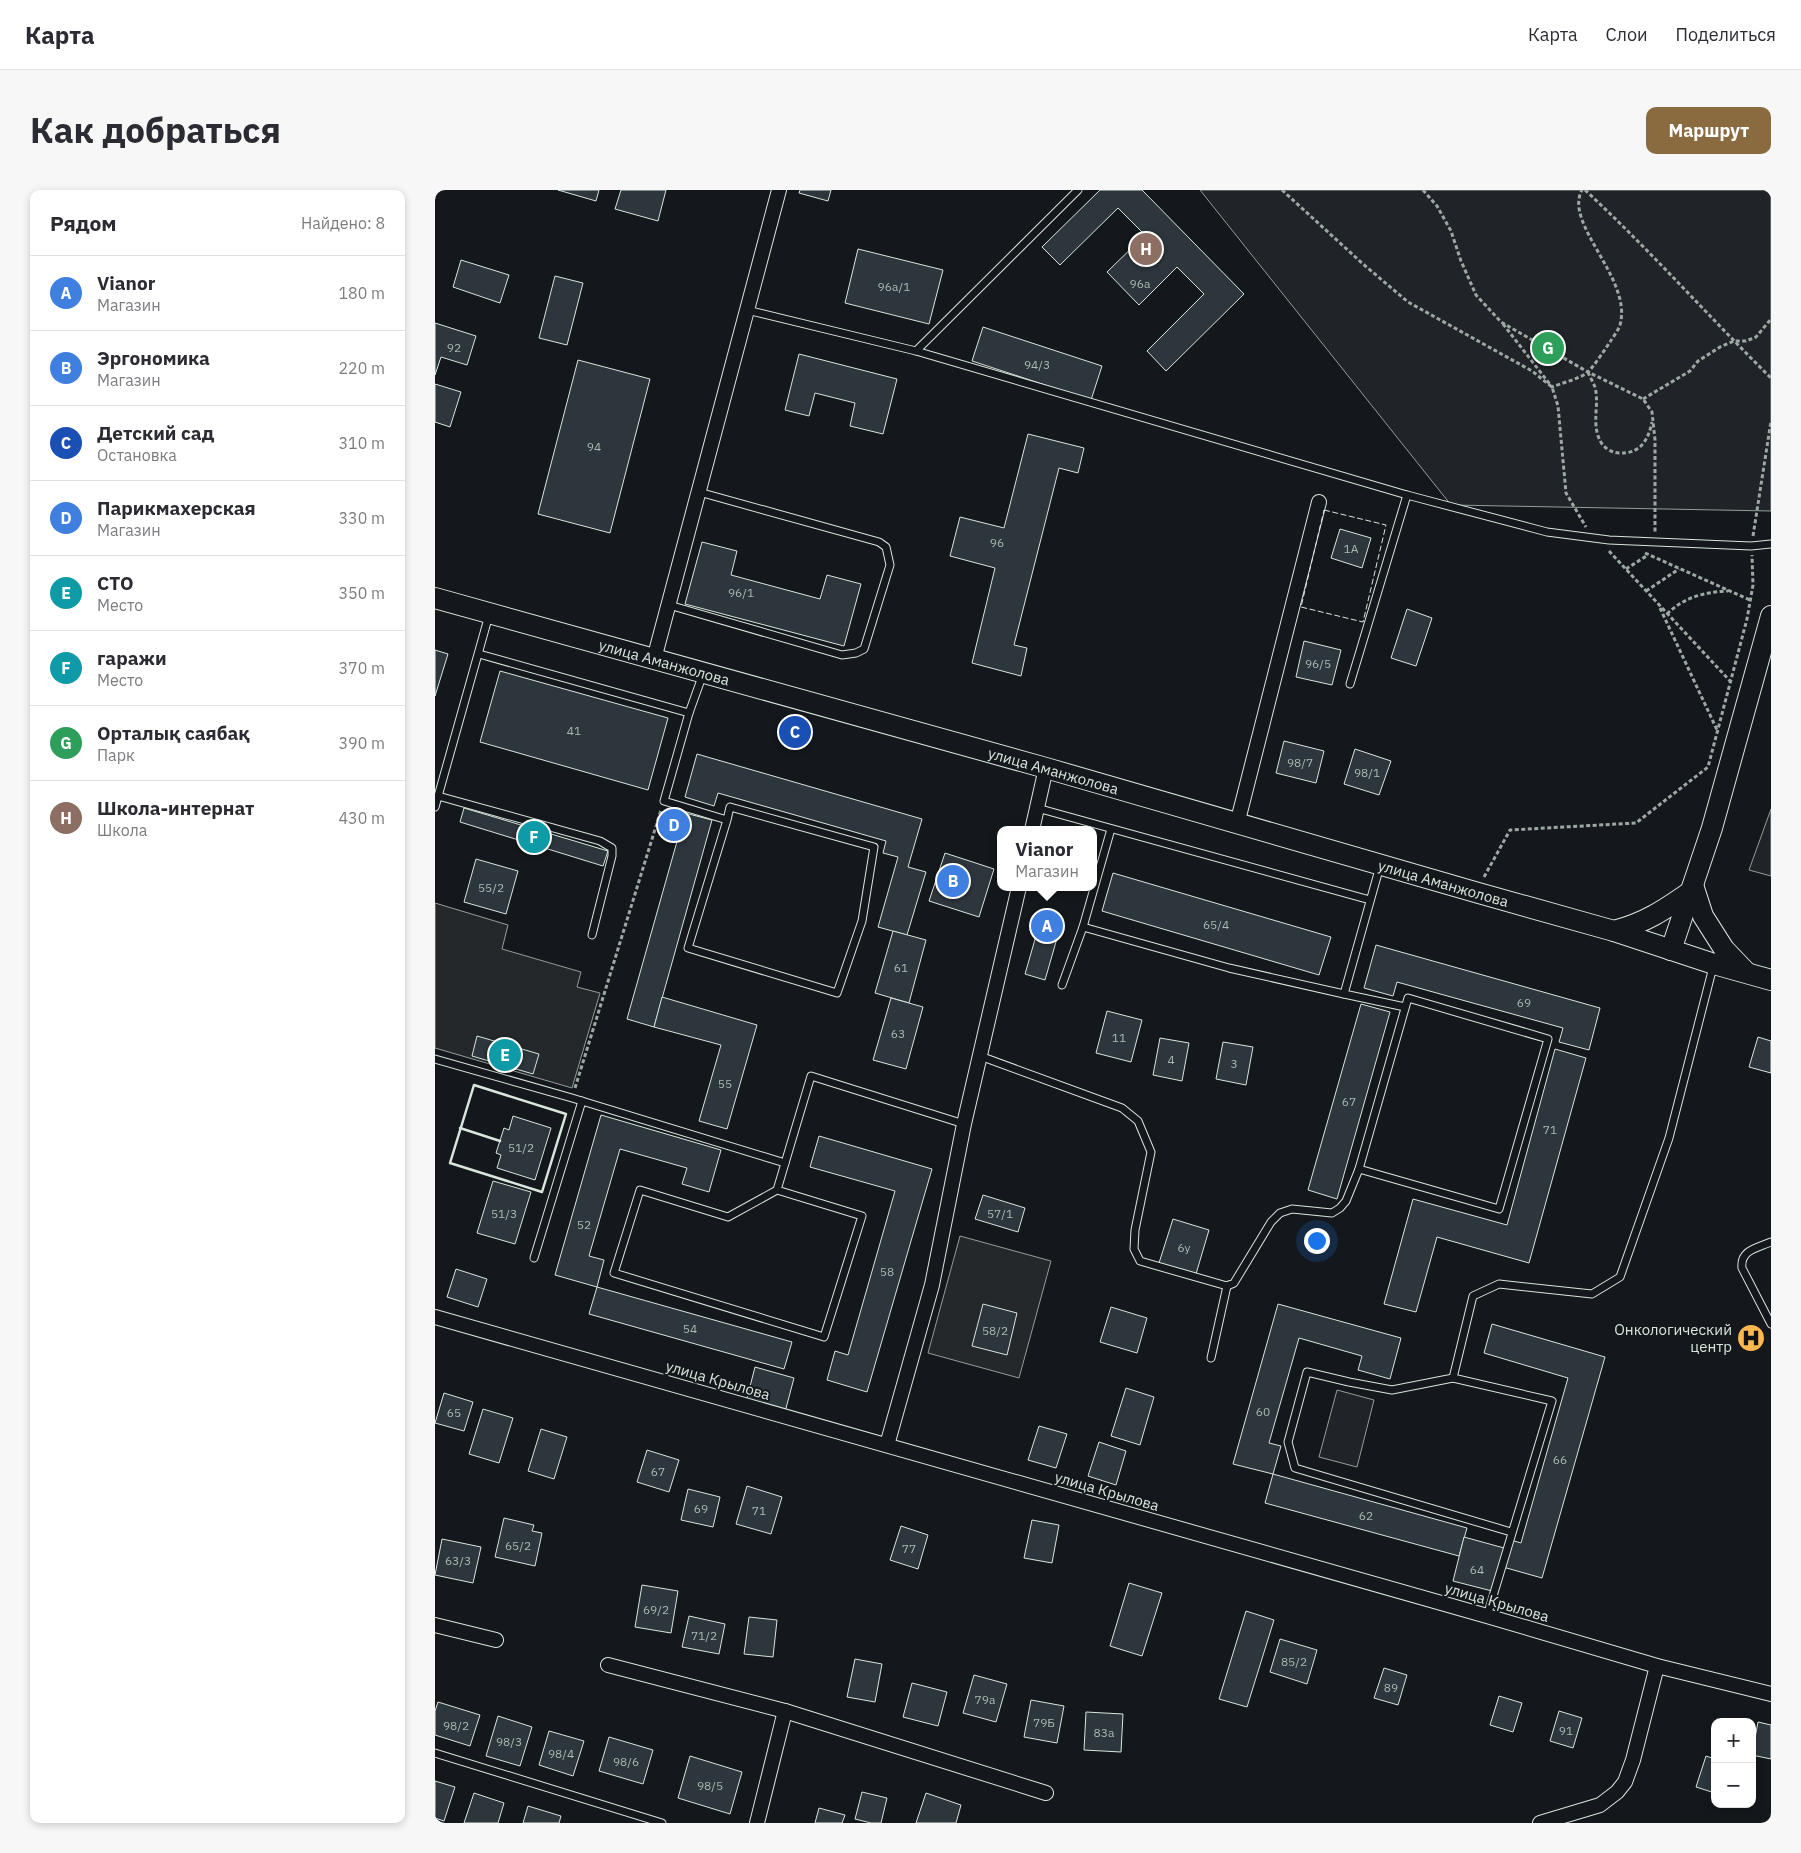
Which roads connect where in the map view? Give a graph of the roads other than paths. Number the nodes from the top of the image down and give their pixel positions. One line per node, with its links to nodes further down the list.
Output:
1 (779, 190): 3 (street)
2 (1077, 190): 4 (lane)
3 (747, 310): 4 (lane); 5 (street)
4 (916, 351): 6 (lane)
5 (699, 492): 10 (street); 10 (lane)
6 (1407, 495): 8 (lane); 16 (lane)
7 (1319, 502): 23 (street)
8 (1771, 544)
9 (435, 598): 11 (main road, улица Аманжолова)
10 (669, 605): 14 (street)
11 (490, 613): 13 (lane); 14 (main road, улица Аманжолова)
12 (1771, 616): 28 (main road)
13 (479, 654): 17 (lane); 19 (lane)
14 (654, 659): 15 (main road, улица Аманжолова)
15 (703, 673): 17 (lane); 18 (main road, улица Аманжолова)
16 (1350, 684)
17 (689, 713): 22 (lane)
18 (1046, 768): 21 (street); 23 (main road, улица Аманжолова)
19 (438, 796): 20 (lane); 34 (lane)
20 (435, 807)
21 (1037, 808): 24 (street); 25 (lane)
22 (727, 820): 22 (lane)
23 (1237, 824): 26 (main road, улица Аманжолова)
24 (1033, 826)
25 (1111, 829): 27 (lane); 31 (lane)
26 (1381, 864): 31 (lane); 33 (main road, улица Аманжолова)
27 (1097, 878)
28 (1692, 889): 33 (main road); 35 (main road); 37 (main road)
29 (1018, 891): 42 (street)
30 (1093, 891): 32 (lane)
31 (1370, 900): 40 (lane)
32 (1083, 927): 39 (lane); 40 (lane)
33 (1614, 931): 35 (main road, улица Аманжолова)
34 (591, 935)
35 (1671, 950): 36 (main road, улица Аманжолова)
36 (1714, 964): 37 (main road); 55 (lane)
37 (1747, 972): 38 (main road)
38 (1771, 980)
39 (1062, 985)
40 (1344, 994): 41 (lane)
41 (1405, 1007): 47 (lane); 47 (lane)
42 (980, 1056): 45 (street); 51 (lane)
43 (435, 1059): 44 (lane)
44 (581, 1101): 46 (lane); 50 (lane)
45 (964, 1124): 46 (lane); 56 (street)
46 (785, 1163): 48 (lane)
47 (1359, 1169): 51 (lane)
48 (777, 1190): 48 (lane)
49 (1771, 1242): 53 (lane)
50 (534, 1258)
51 (1227, 1286): 54 (lane)
52 (435, 1317): 56 (street, улица Крылова)
53 (1771, 1324)
54 (1211, 1358)
55 (1453, 1378): 57 (lane); 57 (lane)
56 (887, 1445): 58 (street, улица Крылова)
57 (1511, 1532): 58 (lane)
58 (1487, 1616): 62 (street, улица Крылова)
59 (435, 1625): 60 (street)
60 (496, 1640)
61 (608, 1665): 64 (street)
62 (1657, 1666): 63 (street, улица Крылова); 69 (street)
63 (1771, 1694)
64 (785, 1711): 66 (street); 68 (street)
65 (435, 1753): 67 (lane)
66 (1046, 1793)
67 (662, 1823)
68 (757, 1823)
69 (1540, 1823)

